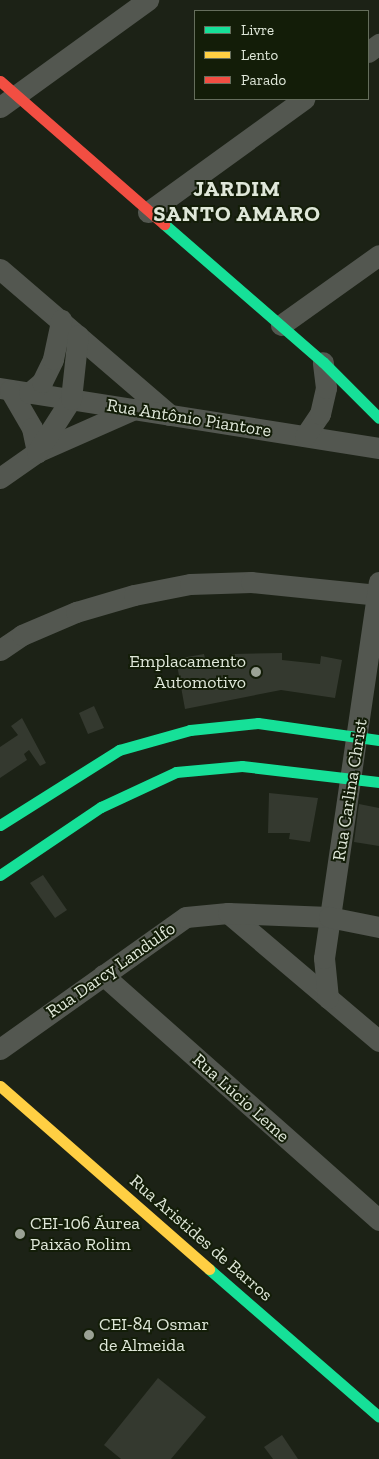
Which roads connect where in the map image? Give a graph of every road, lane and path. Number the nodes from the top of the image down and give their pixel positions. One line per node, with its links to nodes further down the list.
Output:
1 (148, 0): 4 (street)
2 (0, 81): 4 (street)
3 (303, 100): 5 (street)
4 (8, 101): 5 (street)
5 (148, 212): 9 (street)
6 (379, 255): 9 (street)
7 (0, 269): 8 (street)
8 (61, 320): 10 (street); 12 (street)
9 (281, 326): 11 (street)
10 (78, 335): 13 (street); 15 (street)
11 (323, 362): 16 (street); 17 (street)
12 (13, 390): 13 (street, Rua Antônio Piantore); 19 (street)
13 (71, 399): 14 (street, Rua Antônio Piantore); 19 (street)
14 (134, 409): 15 (street, Rua Antônio Piantore); 19 (street)
15 (170, 415): 17 (street, Rua Antônio Piantore)
16 (379, 418)
17 (305, 436): 18 (street, Rua Antônio Piantore)
18 (379, 448)
19 (37, 452): 20 (street)
20 (0, 478)
21 (378, 591): 22 (street); 23 (street, Rua Carlina Christ)
22 (0, 650)
23 (369, 738): 24 (street, Rua Carlina Christ); 26 (street)
24 (353, 778): 25 (street); 27 (street); 29 (street, Rua Carlina Christ)
25 (379, 782)
26 (0, 825)
27 (0, 875)
28 (228, 913): 29 (street, Rua Darcy Landulfo); 31 (street, Rua Darcy Landulfo); 32 (street)
29 (329, 917): 30 (street, Rua Darcy Landulfo); 32 (street, Rua Carlina Christ)
30 (379, 927)
31 (103, 975): 34 (street, Rua Darcy Landulfo); 36 (street, Rua Lúcio Leme)
32 (328, 998): 33 (street)
33 (379, 1041)
34 (0, 1049)
35 (0, 1086): 37 (street, Rua Aristides de Barros)
36 (379, 1220)
37 (379, 1417)

